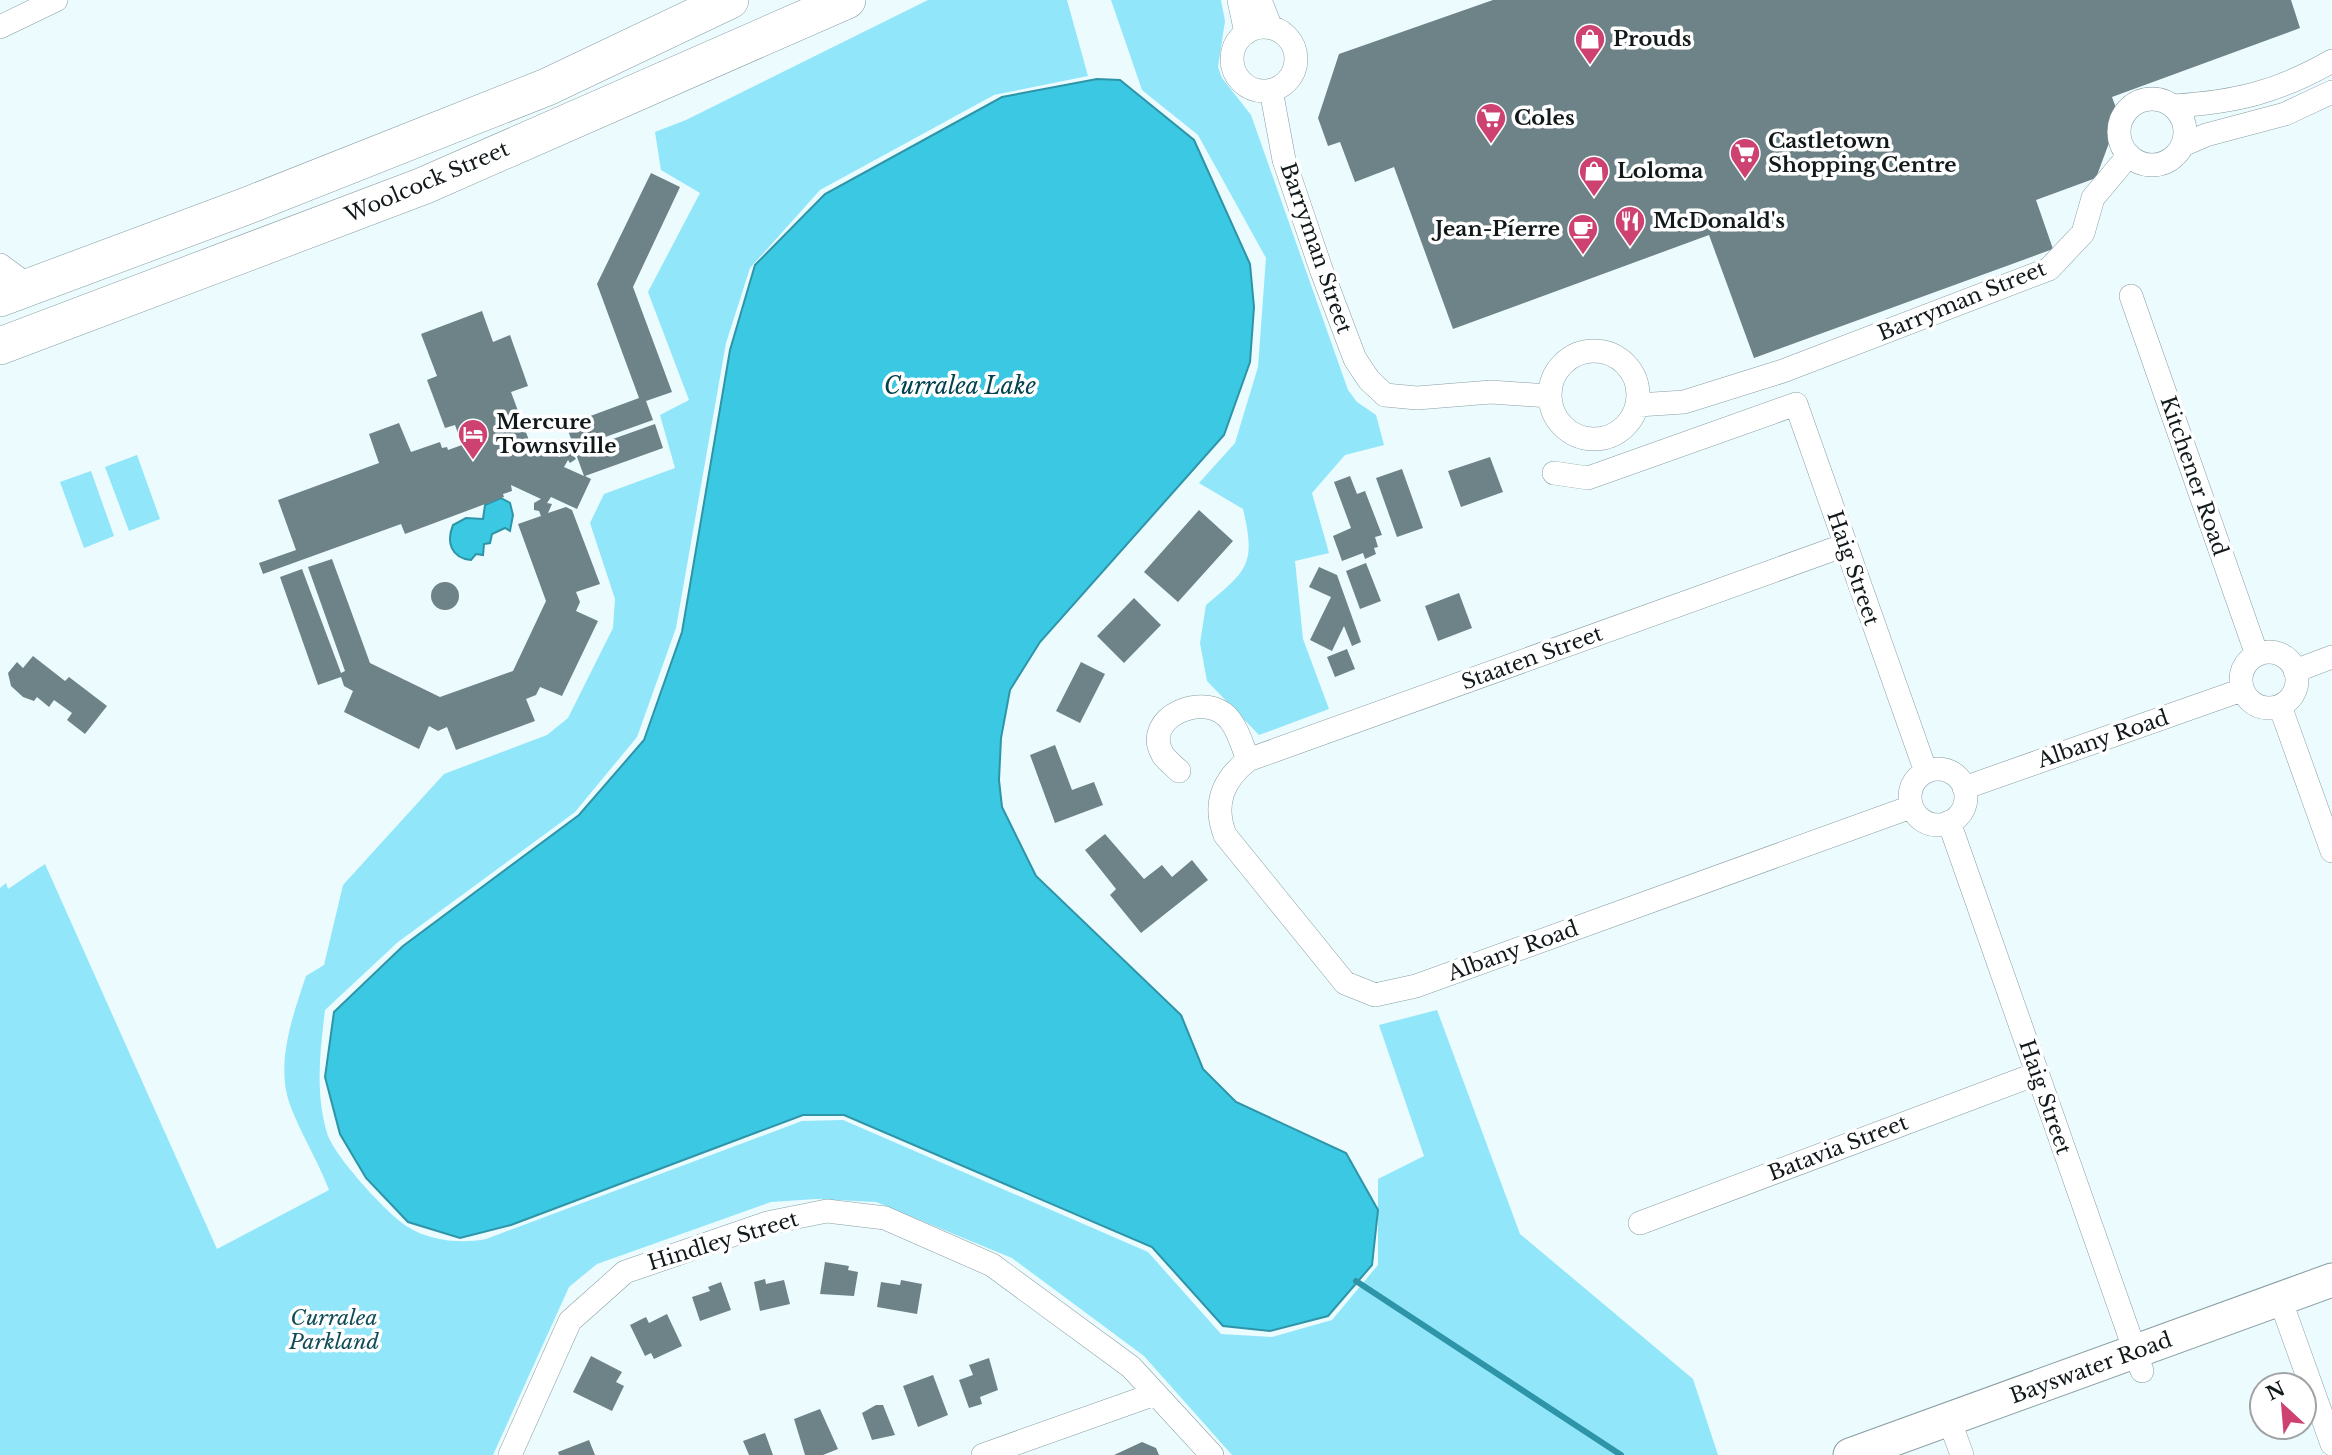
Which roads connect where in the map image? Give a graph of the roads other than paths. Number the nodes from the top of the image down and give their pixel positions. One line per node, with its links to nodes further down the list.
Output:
1 (56, 0): 6 (street)
2 (730, 0): 16 (main road, Woolcock Street)
3 (847, 0): 19 (main road, Woolcock Street)
4 (1238, 0): 8 (street)
5 (1260, 0): 7 (street)
6 (0, 27)
7 (1271, 28): 8 (street); 10 (street)
8 (1246, 33): 10 (street)
9 (2332, 61): 12 (street)
10 (1271, 90): 20 (street, Barryman Street)
11 (2332, 92): 13 (street)
12 (2174, 106): 13 (street); 14 (street)
13 (2183, 145): 14 (street)
14 (2129, 155): 21 (street, Barryman Street)
15 (0, 265): 16 (street)
16 (36, 286): 18 (main road, Woolcock Street)
17 (2132, 296): 24 (street, Kitchener Road)
18 (0, 299)
19 (0, 345)
20 (1549, 396): 21 (street); 21 (street)
21 (1638, 405)
22 (1554, 473): 23 (street, Haig Street)
23 (1845, 545): 29 (street, Staaten Street); 31 (street, Haig Street)
24 (2258, 655): 26 (street); 27 (street)
25 (2332, 657): 26 (street)
26 (2295, 671): 28 (street)
27 (2242, 690): 28 (street); 33 (street, Albany Road)
28 (2280, 706): 36 (street)
29 (1248, 760): 30 (street); 32 (street, Staaten Street)
30 (1179, 771)
31 (1926, 772): 33 (street); 34 (street)
32 (1226, 781): 34 (street, Albany Road)
33 (1964, 788): 35 (street)
34 (1911, 807): 35 (street)
35 (1949, 822): 37 (street, Haig Street)
36 (2332, 851)
37 (2036, 1074): 38 (street, Batavia Street); 42 (street, Haig Street)
38 (1640, 1223)
39 (2332, 1280): 41 (main road, Bayswater Road)
40 (2332, 1303): 41 (main road, Bayswater Road)
41 (2283, 1309): 42 (main road, Bayswater Road); 45 (street)
42 (2139, 1362): 44 (main road, Bayswater Road)
43 (1155, 1394): 46 (street, Hindley Street); 47 (street); 48 (street, Hindley Street)
44 (1955, 1437): 49 (main road, Bayswater Road); 50 (main road, Bayswater Road)
45 (2332, 1444)
46 (510, 1455)
47 (984, 1455)
48 (1212, 1455)
49 (1850, 1455)
50 (1906, 1455)

